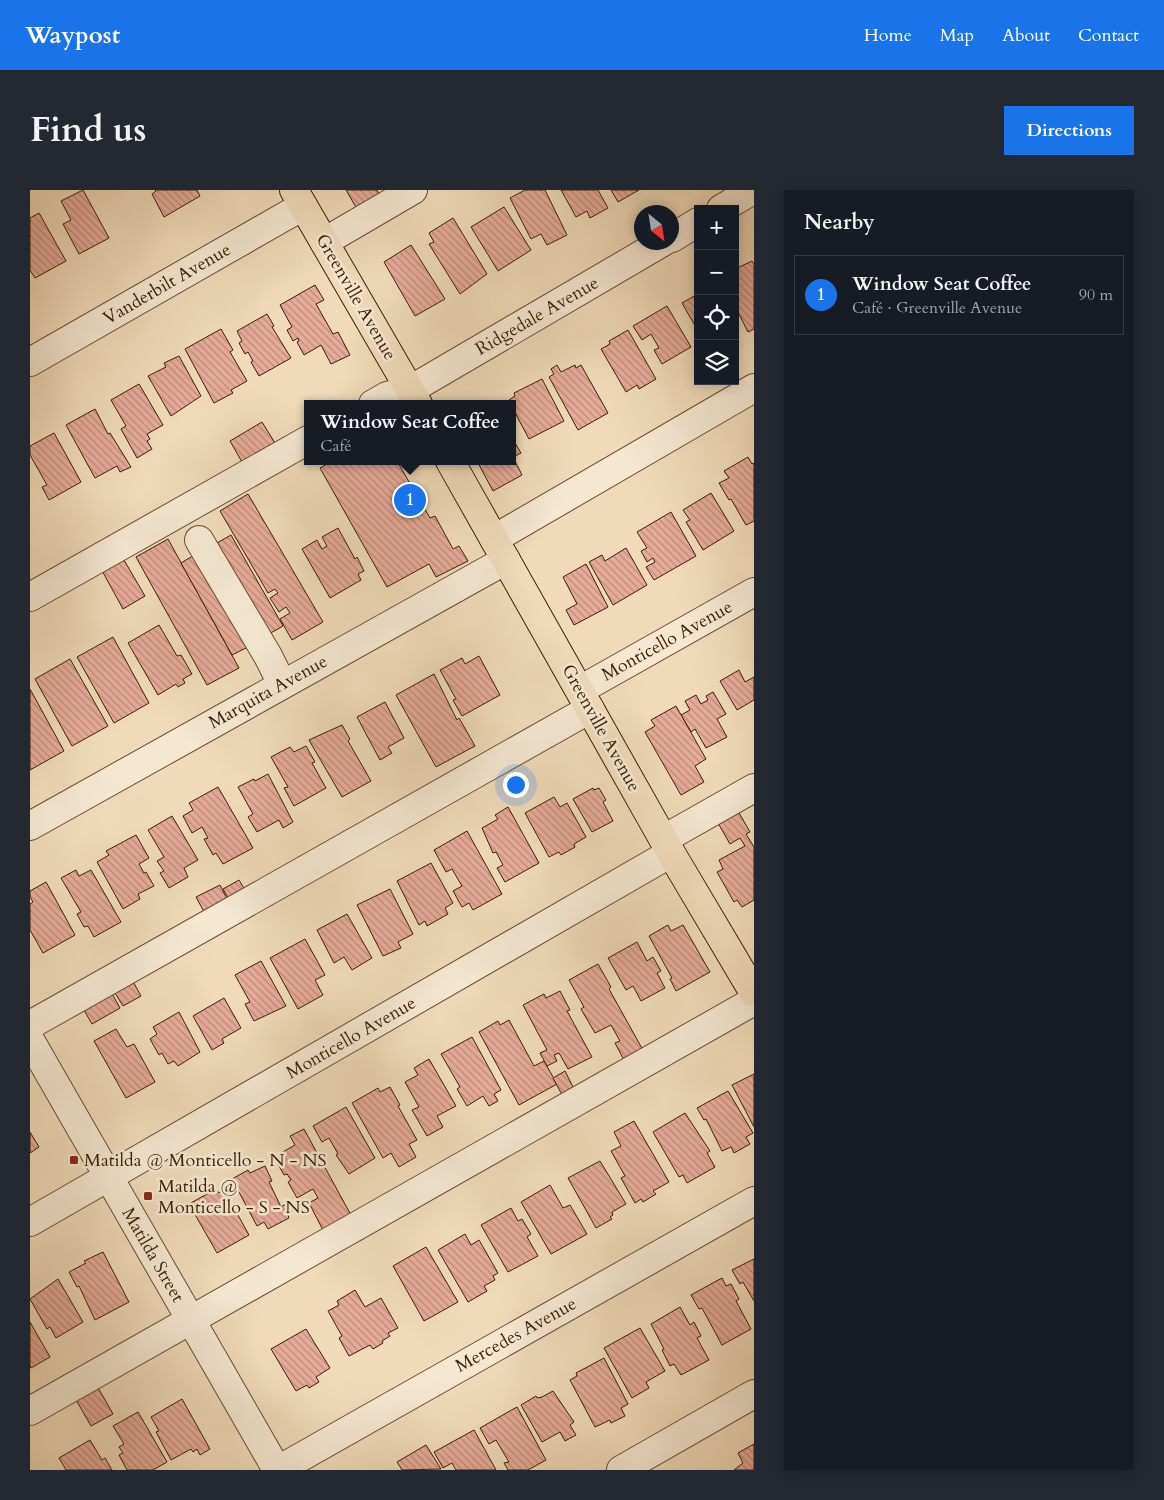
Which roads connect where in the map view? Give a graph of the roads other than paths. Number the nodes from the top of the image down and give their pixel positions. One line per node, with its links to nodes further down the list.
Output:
1 (413, 190): 7 (street)
2 (753, 190): 4 (street)
3 (298, 198): 7 (main road, Greenville Avenue); 9 (street, Vanderbilt Avenue)
4 (728, 205)
5 (694, 224): 6 (street)
6 (679, 234)
7 (324, 242): 11 (main road, Greenville Avenue)
8 (650, 250): 11 (street, Ridgedale Avenue)
9 (30, 362)
10 (754, 388): 16 (street, Marquita Avenue)
11 (414, 397): 12 (street, Ridgedale Avenue)
12 (380, 400)
13 (304, 442): 18 (street)
14 (452, 465): 16 (main road, Greenville Avenue)
15 (199, 540): 19 (street)
16 (500, 550): 19 (street, Marquita Avenue); 20 (main road, Greenville Avenue)
17 (754, 592): 20 (street, Monticello Avenue)
18 (30, 596)
19 (282, 684): 22 (street, Marquita Avenue)
20 (585, 700): 23 (main road, Greenville Avenue); 27 (street, Monticello Avenue)
21 (754, 788): 23 (street, Monticello Avenue)
22 (30, 826)
23 (668, 846): 24 (main road, Greenville Avenue); 29 (street, Monticello Avenue)
24 (746, 963): 25 (main road, Greenville Avenue)
25 (754, 993)
26 (754, 1001): 32 (street)
27 (30, 1025)
28 (30, 1040): 29 (street, Matilda Street)
29 (109, 1177): 31 (street, Monticello Avenue); 32 (street, Matilda Street)
30 (754, 1201): 35 (street, Mercedes Avenue)
31 (30, 1222)
32 (190, 1320): 34 (street); 35 (street, Matilda Street)
33 (754, 1394): 36 (street)
34 (30, 1411)
35 (277, 1470)
36 (620, 1470)

